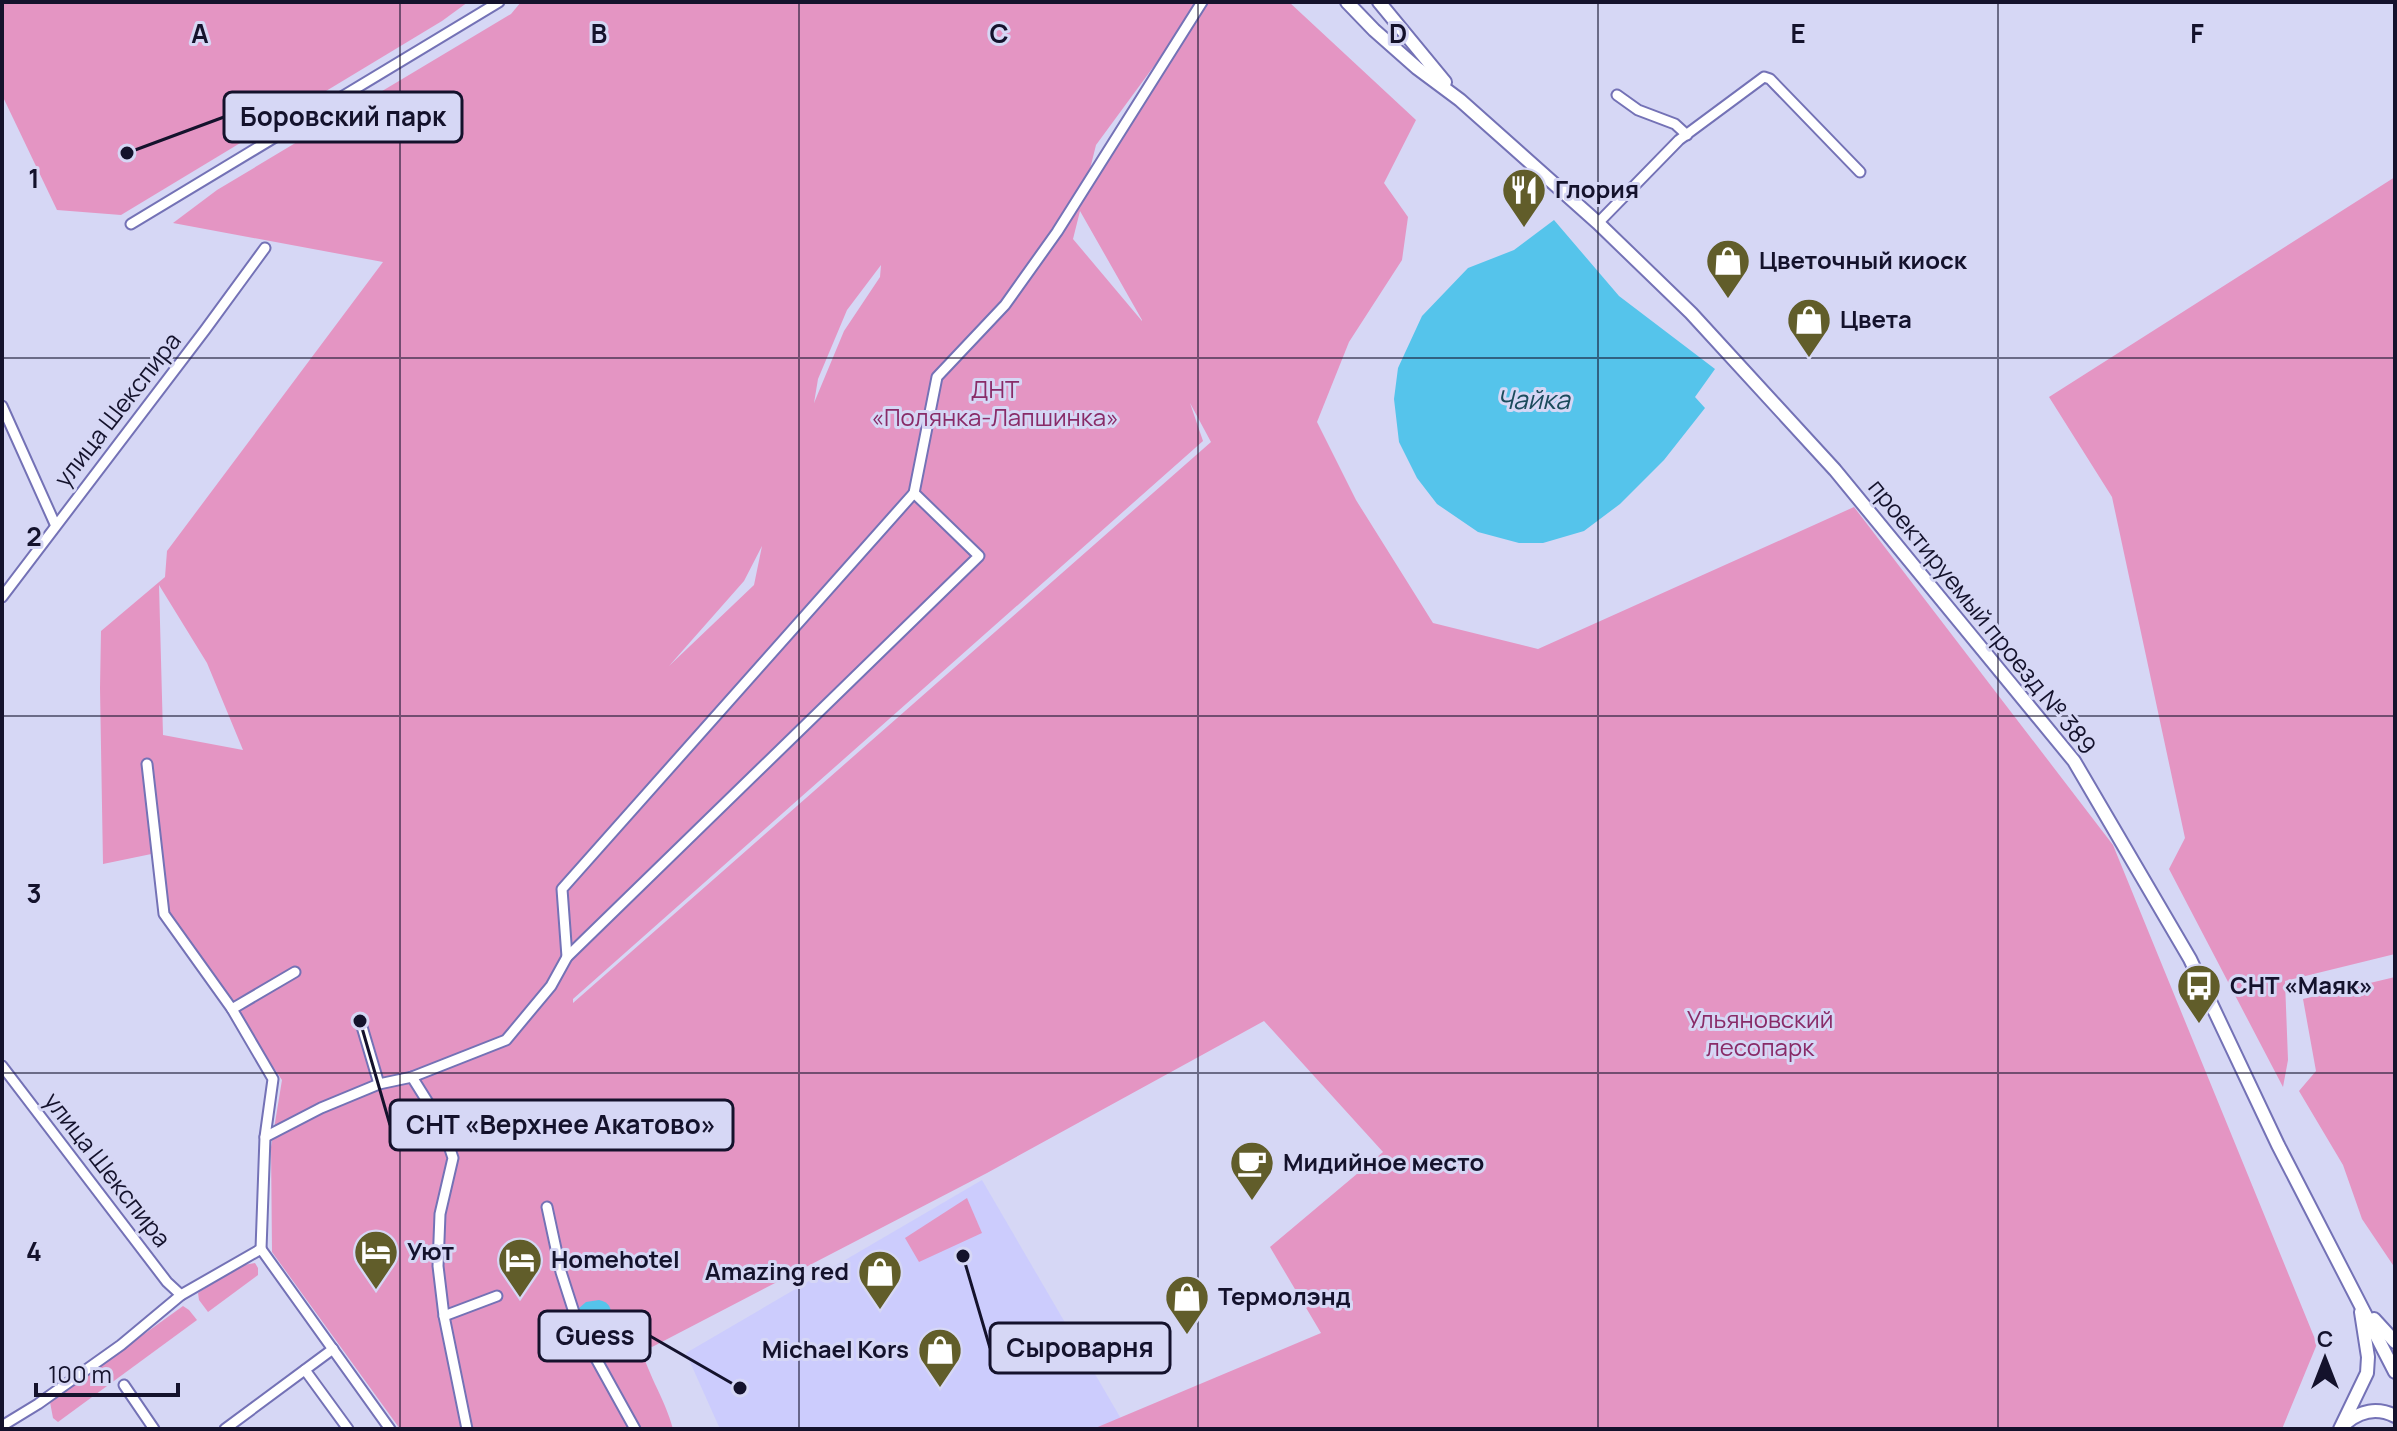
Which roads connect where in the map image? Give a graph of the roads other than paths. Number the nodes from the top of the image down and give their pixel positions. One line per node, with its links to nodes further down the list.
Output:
1 (499, 2): 10 (street)
2 (1202, 2): 13 (street)
3 (1347, 2): 6 (main road, проектируемый проезд № 389)
4 (1379, 2): 6 (main road, проектируемый проезд № 389)
5 (1617, 95): 7 (street)
6 (1460, 100): 9 (main road, проектируемый проезд № 389)
7 (1687, 135): 8 (street); 9 (street)
8 (1860, 172)
9 (1598, 223): 29 (main road, проектируемый проезд № 389)
10 (131, 224)
11 (265, 248): 14 (street, улица Шекспира)
12 (2, 406): 14 (street)
13 (914, 493): 17 (street); 17 (street)
14 (55, 524): 15 (street, улица Шекспира)
15 (2, 597)
16 (147, 764): 19 (street)
17 (567, 957): 22 (street)
18 (295, 972): 19 (street)
19 (232, 1009): 24 (street)
20 (360, 1020): 23 (street)
21 (2, 1066): 27 (street, улица Шекспира)
22 (412, 1077): 23 (street); 30 (street)
23 (379, 1084): 24 (street)
24 (265, 1137): 26 (street)
25 (547, 1207): 43 (street)
26 (261, 1249): 27 (street); 32 (street)
27 (181, 1295): 37 (street)
28 (497, 1296): 30 (street)
29 (2360, 1301): 31 (main road); 34 (main road); 44 (main road)
30 (444, 1316): 42 (street)
31 (2395, 1342)
32 (333, 1349): 33 (street); 41 (street)
33 (305, 1370): 39 (street); 40 (street)
34 (2395, 1372)
35 (124, 1385): 38 (street)
36 (2395, 1416): 44 (main road)
37 (2, 1426)
38 (154, 1429)
39 (225, 1429)
40 (348, 1429)
41 (390, 1429)
42 (467, 1429)
43 (635, 1429)
44 (2341, 1429)

